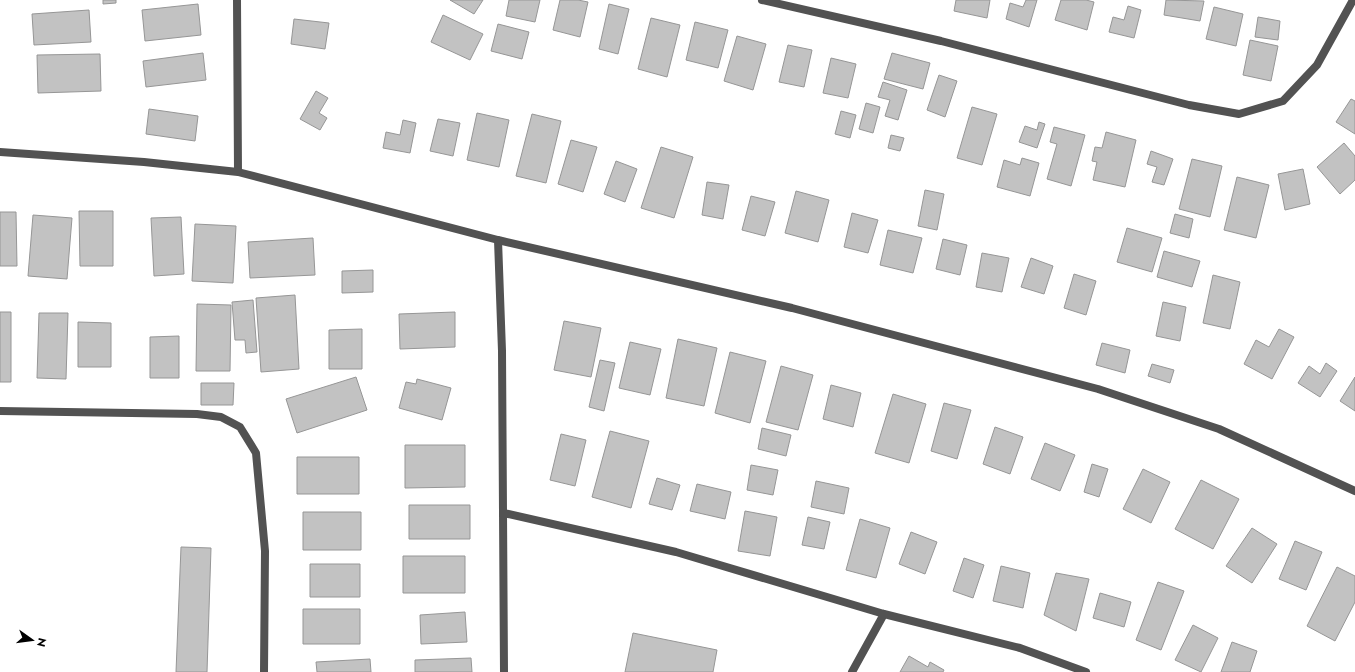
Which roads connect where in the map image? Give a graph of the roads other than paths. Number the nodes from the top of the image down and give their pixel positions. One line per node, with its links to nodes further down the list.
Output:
1 (237, 0): 5 (street)
2 (762, 0): 3 (street)
3 (1353, 0)
4 (0, 152): 5 (street)
5 (238, 172): 6 (street)
6 (498, 240): 8 (street); 9 (street)
7 (0, 411): 11 (street)
8 (1355, 491)
9 (504, 513): 10 (street); 12 (street)
10 (884, 614): 13 (street); 14 (street)
11 (264, 672)
12 (504, 672)
13 (852, 672)
14 (1086, 672)

